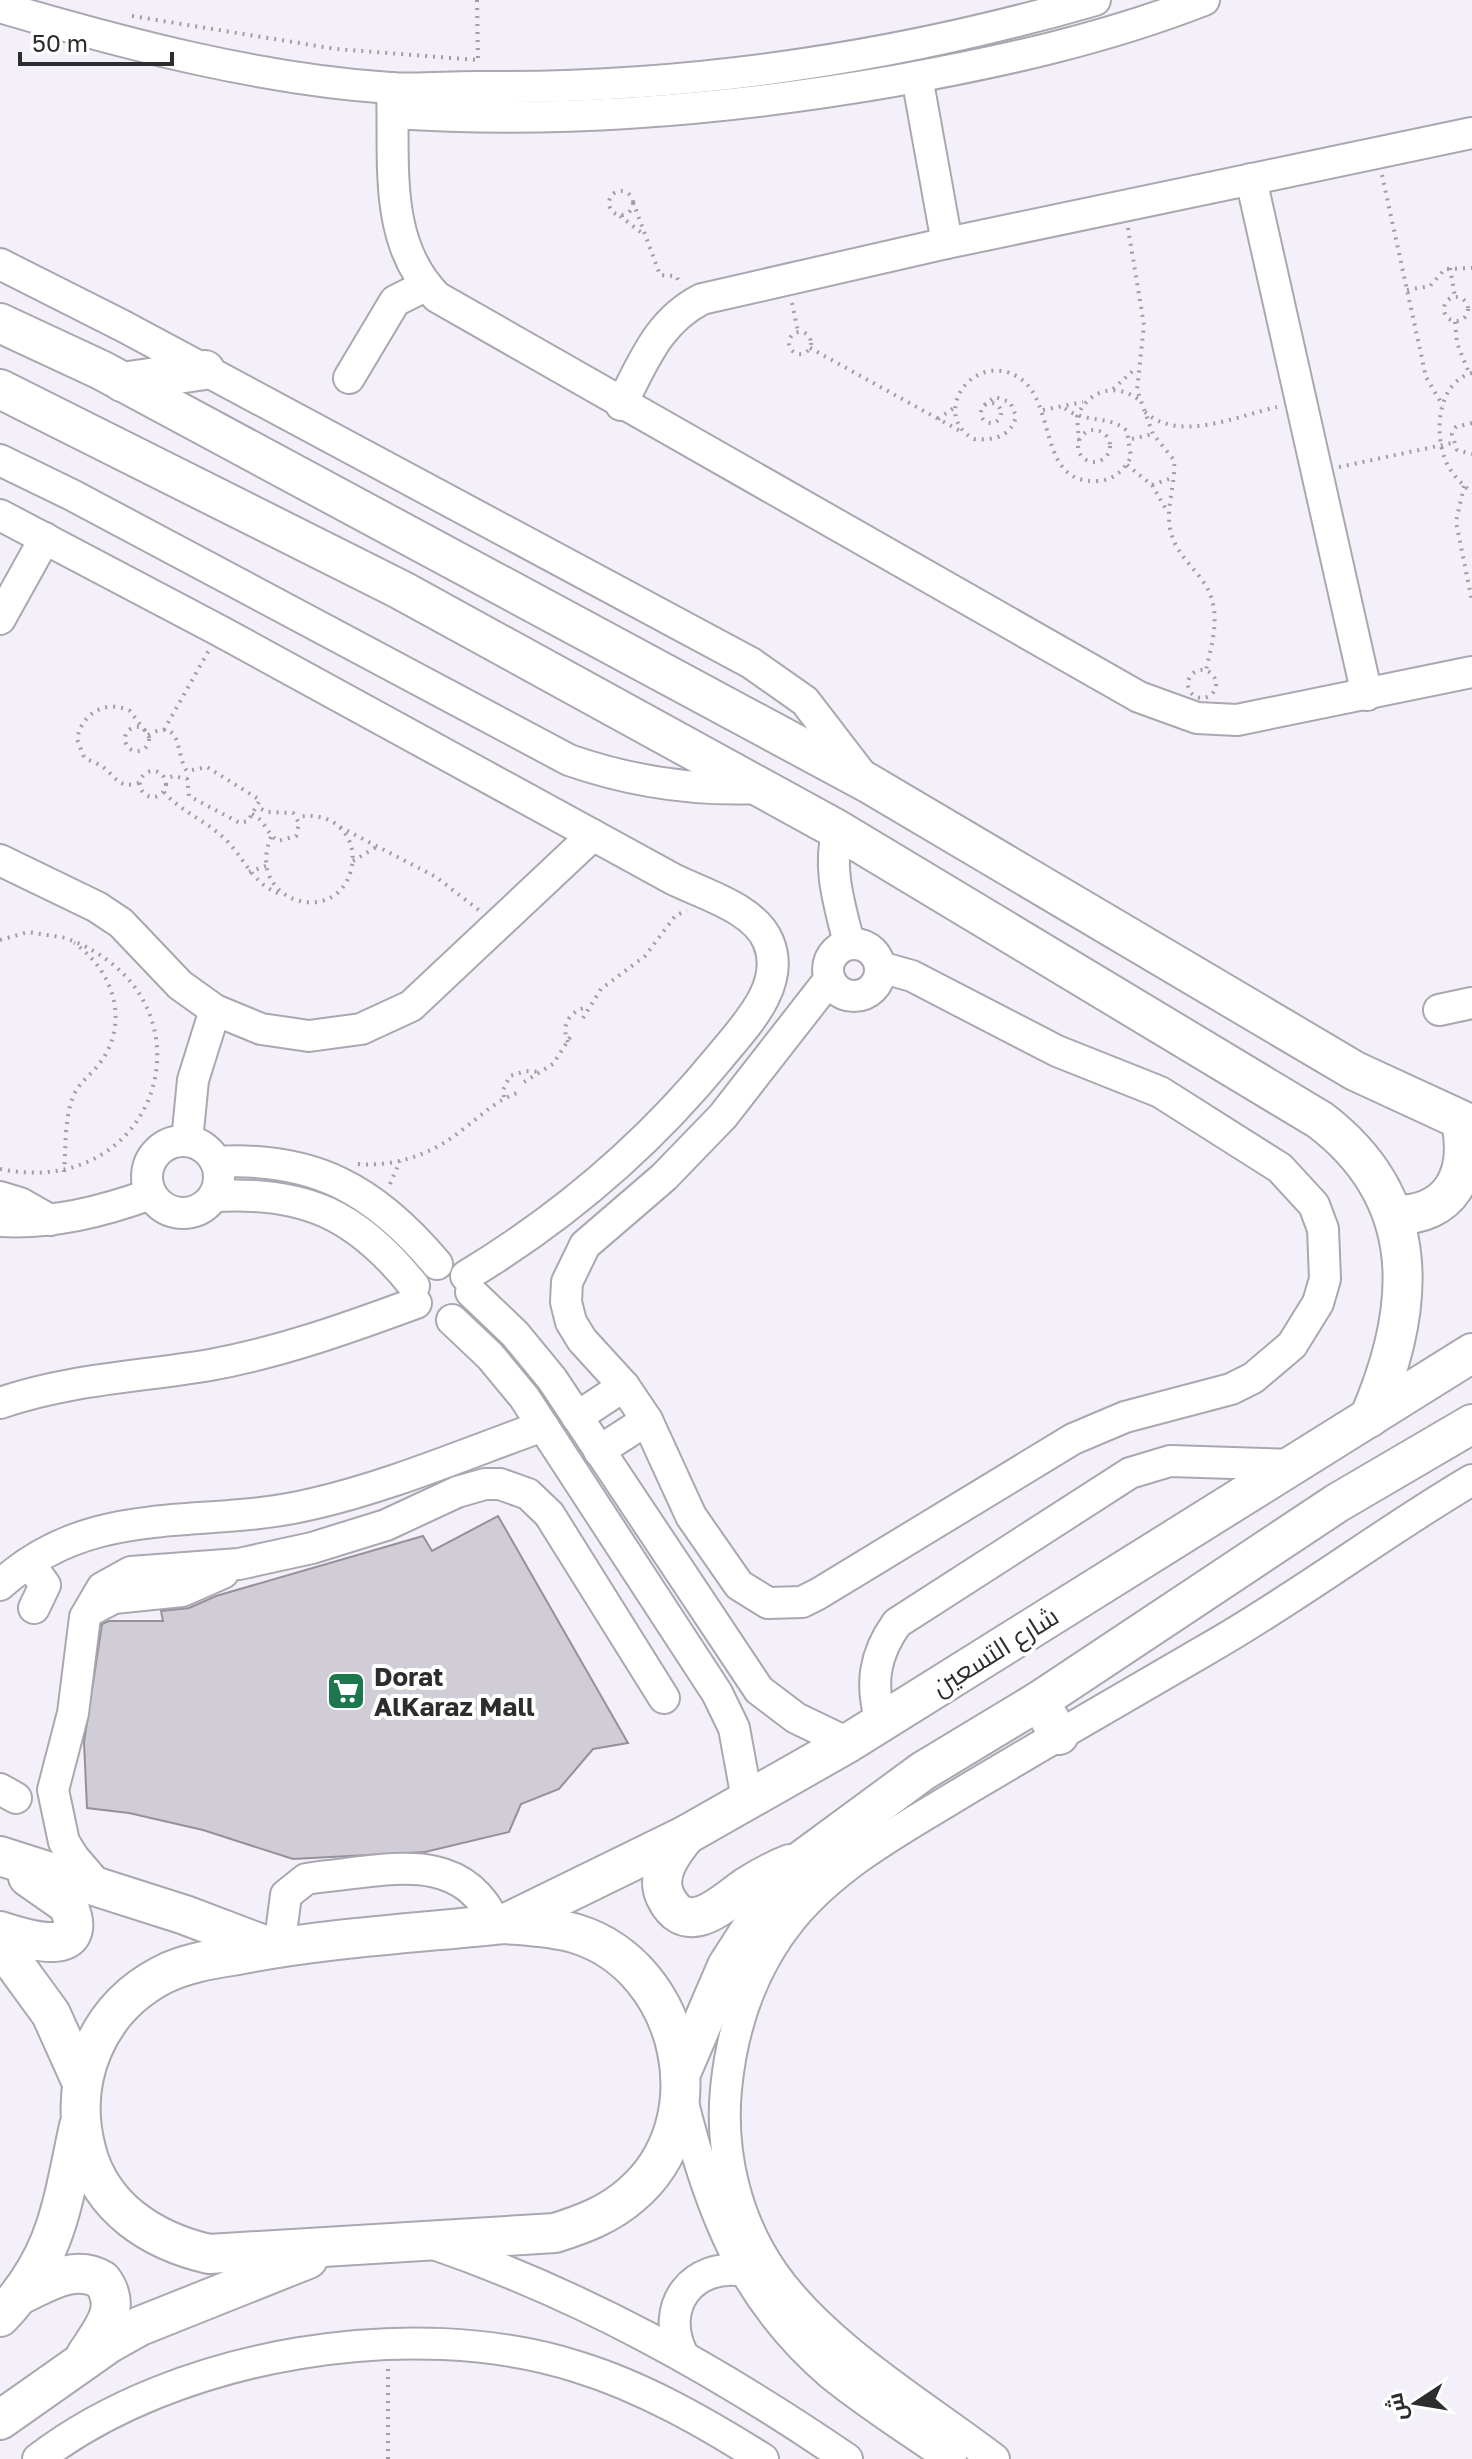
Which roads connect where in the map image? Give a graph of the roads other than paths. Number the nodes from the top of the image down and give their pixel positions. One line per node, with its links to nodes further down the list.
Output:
1 (1095, 0): 5 (street)
2 (1204, 0): 4 (street)
3 (0, 7): 5 (street)
4 (917, 77): 5 (street); 8 (street)
5 (393, 100): 10 (street)
6 (1472, 133): 7 (street)
7 (1251, 179): 8 (street); 22 (street)
8 (947, 243): 16 (street)
9 (0, 264): 12 (street)
10 (425, 286): 13 (street); 16 (street)
11 (0, 323): 14 (main road)
12 (205, 370): 14 (main road); 23 (street)
13 (349, 378)
14 (122, 382): 23 (main road)
15 (0, 389): 24 (main road)
16 (621, 405): 22 (street)
17 (0, 460): 24 (street)
18 (0, 515): 19 (street)
19 (45, 538): 20 (street); 26 (street)
20 (0, 619)
21 (1472, 672): 22 (street)
22 (1367, 695)
23 (868, 783): 34 (main road)
24 (759, 788): 25 (main road)
25 (838, 830): 28 (street); 40 (main road)
26 (593, 835): 32 (street); 44 (street)
27 (0, 860): 32 (street)
28 (849, 943): 29 (street); 30 (street)
29 (880, 967): 30 (street); 52 (street)
30 (829, 980): 48 (street)
31 (1472, 1003): 33 (street)
32 (215, 1010): 35 (street)
33 (1439, 1010)
34 (1467, 1124): 40 (main road)
35 (187, 1141): 36 (street); 37 (street)
36 (216, 1162): 38 (street); 43 (street)
37 (151, 1194): 38 (street); 42 (street)
38 (214, 1196): 45 (street)
39 (0, 1197): 42 (street)
40 (1395, 1215): 51 (main road)
41 (0, 1221): 42 (street)
42 (51, 1221)
43 (437, 1264): 44 (street); 45 (street)
44 (469, 1284): 46 (street); 50 (street)
45 (415, 1294): 46 (street); 49 (street)
46 (452, 1320): 54 (street)
47 (1472, 1353): 51 (main road, شارع التسعين)
48 (624, 1386): 50 (street); 52 (street)
49 (0, 1403)
50 (577, 1417): 55 (street)
51 (1369, 1418): 56 (main road, شارع التسعين)
52 (647, 1420): 55 (street)
53 (1472, 1424): 62 (main road)
54 (543, 1426): 58 (street); 66 (street)
55 (599, 1451): 65 (street)
56 (1294, 1465): 63 (main road, شارع التسعين); 63 (street)
57 (1472, 1480): 64 (street)
58 (29, 1563): 59 (street); 60 (street)
59 (0, 1585)
60 (34, 1608)
61 (664, 1698): 70 (street)
62 (1039, 1701): 64 (main road); 69 (main road)
63 (881, 1722): 65 (main road, شارع التسعين)
64 (1059, 1735): 88 (street)
65 (848, 1743): 66 (main road, شارع التسعين)
66 (747, 1799): 67 (main road, شارع التسعين)
67 (686, 1835): 69 (main road); 71 (main road, شارع التسعين)
68 (0, 1858): 70 (main road); 72 (main road)
69 (802, 1860): 75 (main road)
70 (100, 1888): 74 (main road)
71 (500, 1924): 74 (main road); 74 (street); 75 (main road)
72 (0, 1931)
73 (0, 1944): 76 (main road)
74 (276, 1948): 76 (main road)
75 (681, 2084): 77 (main road); 79 (street)
76 (81, 2101): 78 (main road); 80 (main road)
77 (429, 2242): 78 (main road); 81 (street)
78 (341, 2246): 82 (main road)
79 (744, 2271): 81 (street); 87 (street)
80 (11, 2306): 82 (main road)
81 (682, 2353): 86 (street)
82 (83, 2361): 83 (main road)
83 (0, 2420)
84 (38, 2459): 85 (street)
85 (763, 2459)
86 (847, 2459)
87 (951, 2459)
88 (994, 2459)

